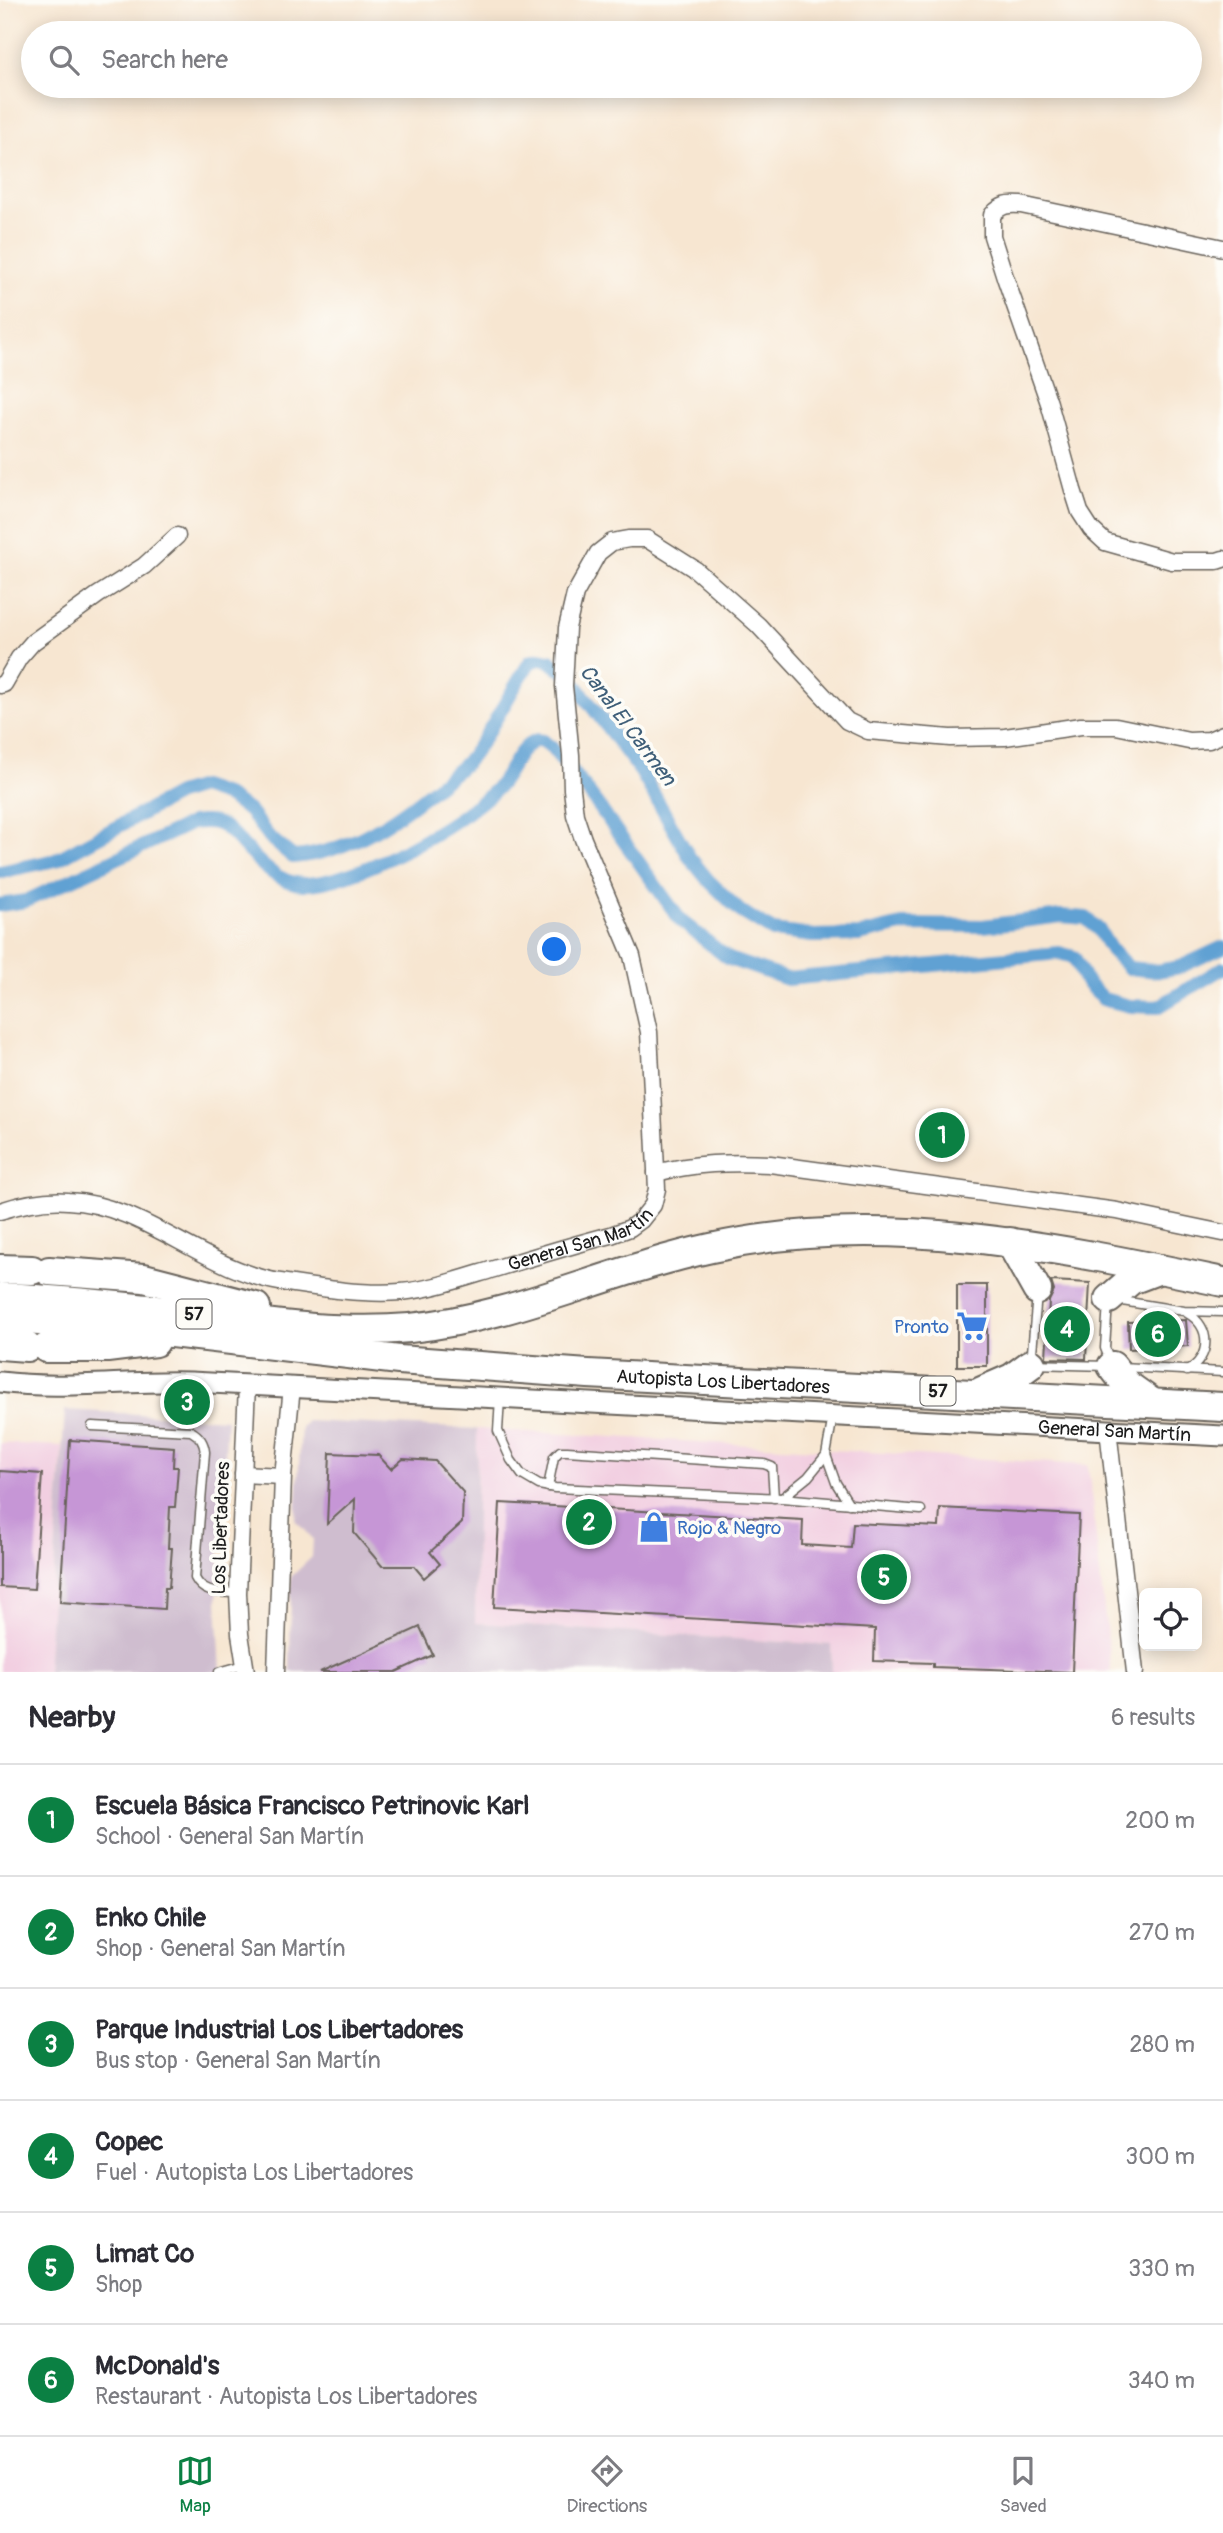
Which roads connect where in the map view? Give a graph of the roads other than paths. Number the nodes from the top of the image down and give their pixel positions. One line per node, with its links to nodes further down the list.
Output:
1 (1223, 248): 3 (street)
2 (177, 536): 4 (street)
3 (1223, 559)
4 (0, 685)
5 (1223, 734): 6 (street)
6 (656, 1173): 7 (street, General San Martín); 8 (street, General San Martín)
7 (0, 1211)
8 (1223, 1233)
9 (1010, 1242): 11 (highway, 57); 13 (highway); 19 (highway, 57)
10 (0, 1269): 19 (highway, 57)
11 (1160, 1269): 12 (highway, 57); 15 (highway)
12 (1223, 1282)
13 (1043, 1291): 22 (lane)
14 (0, 1297): 19 (highway, 57)
15 (1104, 1298): 16 (lane); 23 (lane)
16 (1184, 1311): 17 (lane); 24 (lane)
17 (1223, 1312)
18 (0, 1318): 20 (highway, Autopista Los Libertadores / 57)
19 (412, 1327)
20 (224, 1339): 21 (highway, Autopista Los Libertadores / 57); 29 (highway, Autopista Los Libertadores / 57)
21 (25, 1346)
22 (1031, 1364): 23 (lane); 29 (highway)
23 (1112, 1366): 24 (lane); 31 (highway)
24 (1187, 1371): 25 (lane)
25 (1223, 1372)
26 (0, 1382): 27 (street, General San Martín)
27 (247, 1385): 28 (street, General San Martín); 38 (street, Los Libertadores)
28 (292, 1387): 30 (street, General San Martín); 39 (street)
29 (976, 1393): 31 (highway, Autopista Los Libertadores / 57)
30 (500, 1397): 33 (street, General San Martín); 40 (lane)
31 (1151, 1402): 32 (highway, Autopista Los Libertadores / 57)
32 (1223, 1407)
33 (833, 1416): 35 (street, General San Martín); 37 (lane)
34 (92, 1426): 44 (lane)
35 (1108, 1429): 36 (street, General San Martín); 48 (street)
36 (1223, 1436)
37 (827, 1455): 41 (lane); 42 (lane)
38 (243, 1474): 39 (street); 44 (street, Los Libertadores)
39 (283, 1476): 47 (street)
40 (548, 1487): 41 (lane); 41 (lane)
41 (778, 1498): 42 (lane)
42 (849, 1504): 43 (lane)
43 (921, 1510)
44 (238, 1593): 45 (street, Los Libertadores)
45 (245, 1669): 46 (lane)
46 (219, 1672)
47 (276, 1672)
48 (1135, 1672)

